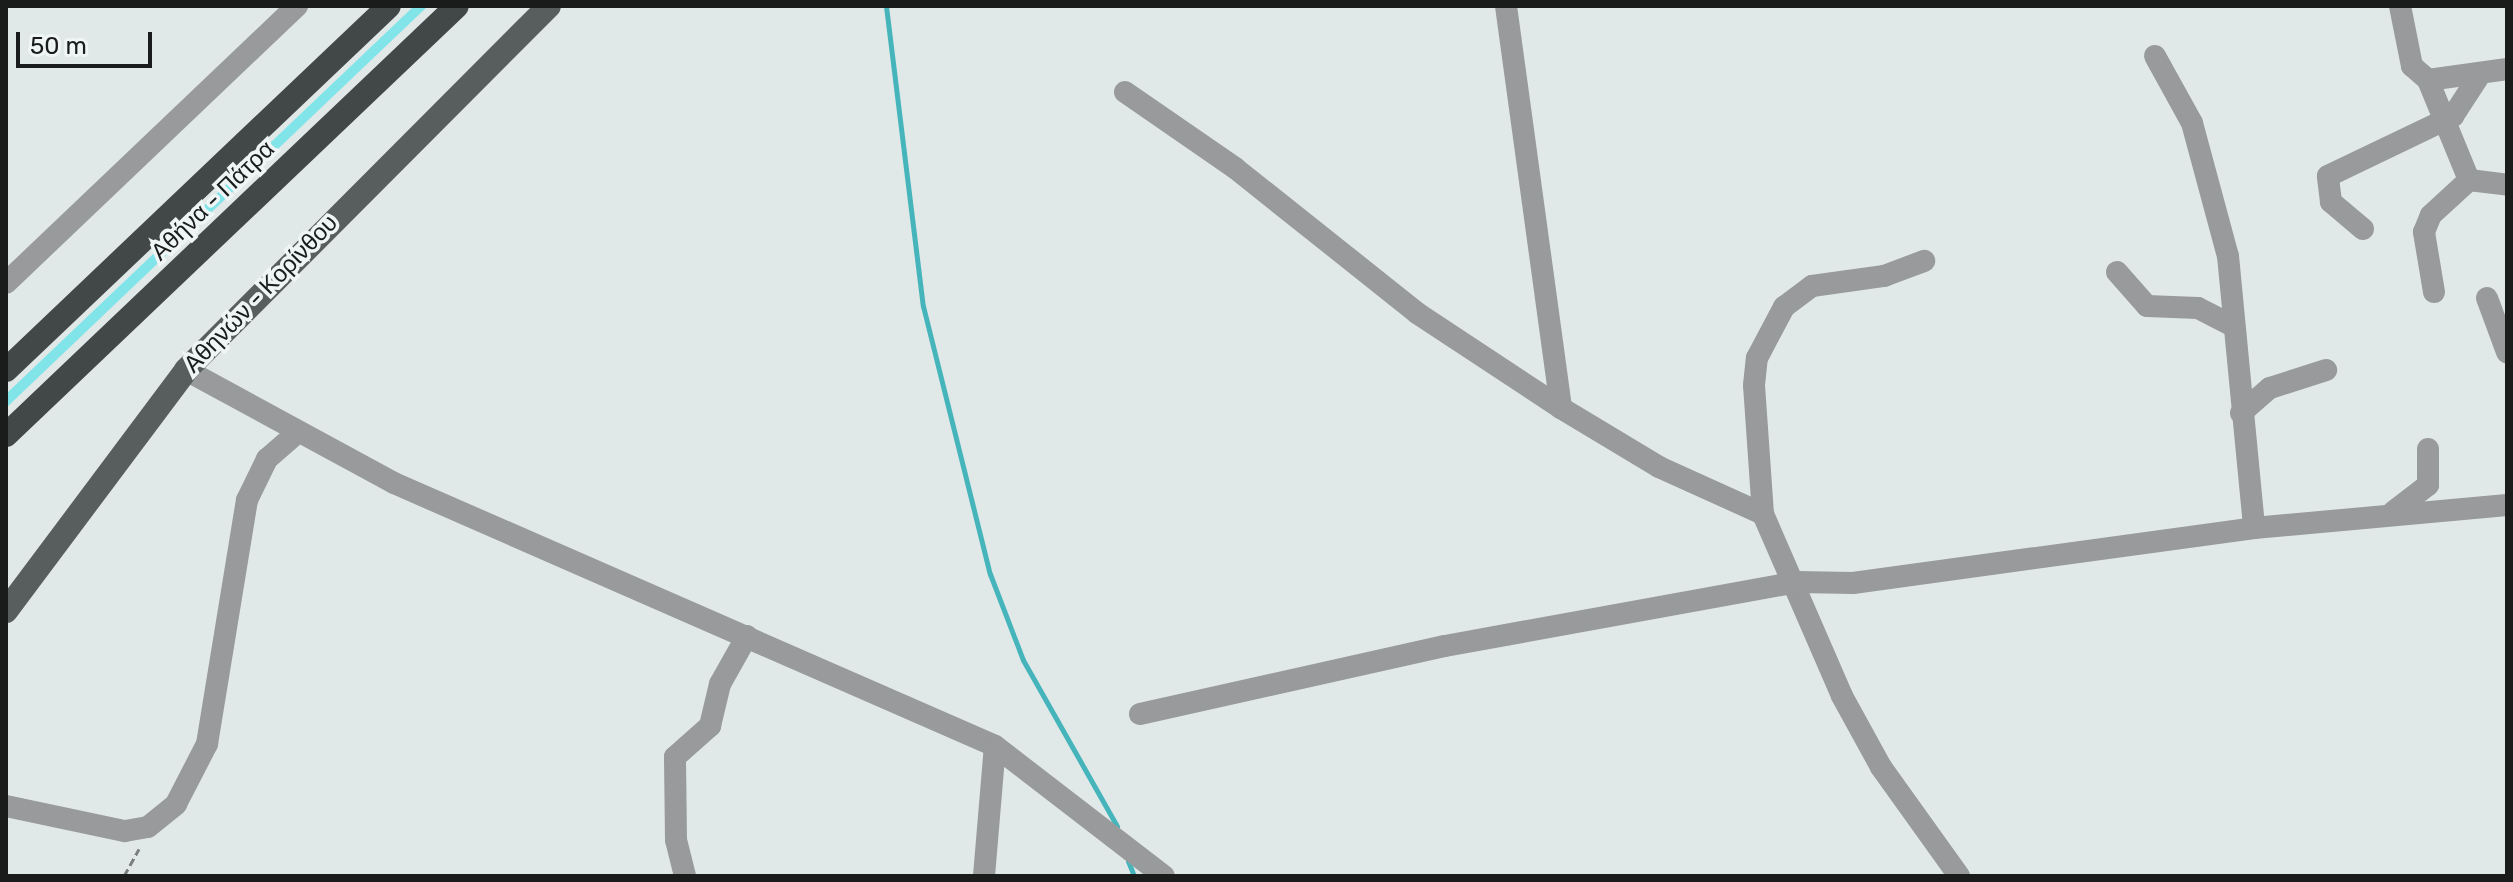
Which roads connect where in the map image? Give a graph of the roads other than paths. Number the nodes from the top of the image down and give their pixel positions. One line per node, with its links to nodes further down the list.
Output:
1 (297, 6): 18 (street)
2 (389, 6): 23 (highway, Αθήνα - Πάτρα)
3 (457, 6): 29 (highway, Αθήνα - Πάτρα)
4 (549, 6): 24 (main road, Αθηνών - Κορίνθου)
5 (1506, 6): 26 (street)
6 (2400, 6): 10 (street)
7 (2155, 56): 21 (street)
8 (2507, 69): 9 (street)
9 (2481, 73): 10 (street); 12 (street)
10 (2428, 80): 12 (street)
11 (1125, 92): 26 (street)
12 (2444, 122): 13 (street); 15 (street)
13 (2469, 180): 14 (street); 19 (street)
14 (2507, 185)
15 (2363, 229)
16 (1924, 261): 33 (street)
17 (2117, 272): 21 (street)
18 (6, 283)
19 (2434, 292)
20 (2487, 298): 22 (street)
21 (2230, 324): 27 (street)
22 (2507, 352)
23 (6, 370)
24 (186, 370): 28 (street); 37 (main road, Αθηνών - Κορίνθου)
25 (2326, 370): 27 (street)
26 (1561, 408): 33 (street)
27 (2241, 413): 35 (street)
28 (296, 434): 38 (street); 41 (street)
29 (6, 435)
30 (2428, 449): 34 (street)
31 (2507, 492): 32 (street)
32 (2507, 505): 34 (street)
33 (1763, 514): 36 (street)
34 (2381, 517): 35 (street)
35 (2254, 528): 36 (street)
36 (1797, 582): 39 (street); 45 (street)
37 (6, 611)
38 (747, 636): 40 (street); 43 (street)
39 (1140, 714)
40 (995, 746): 42 (street); 44 (street)
41 (6, 806)
42 (1156, 871)
43 (685, 876)
44 (984, 876)
45 (1959, 876)

